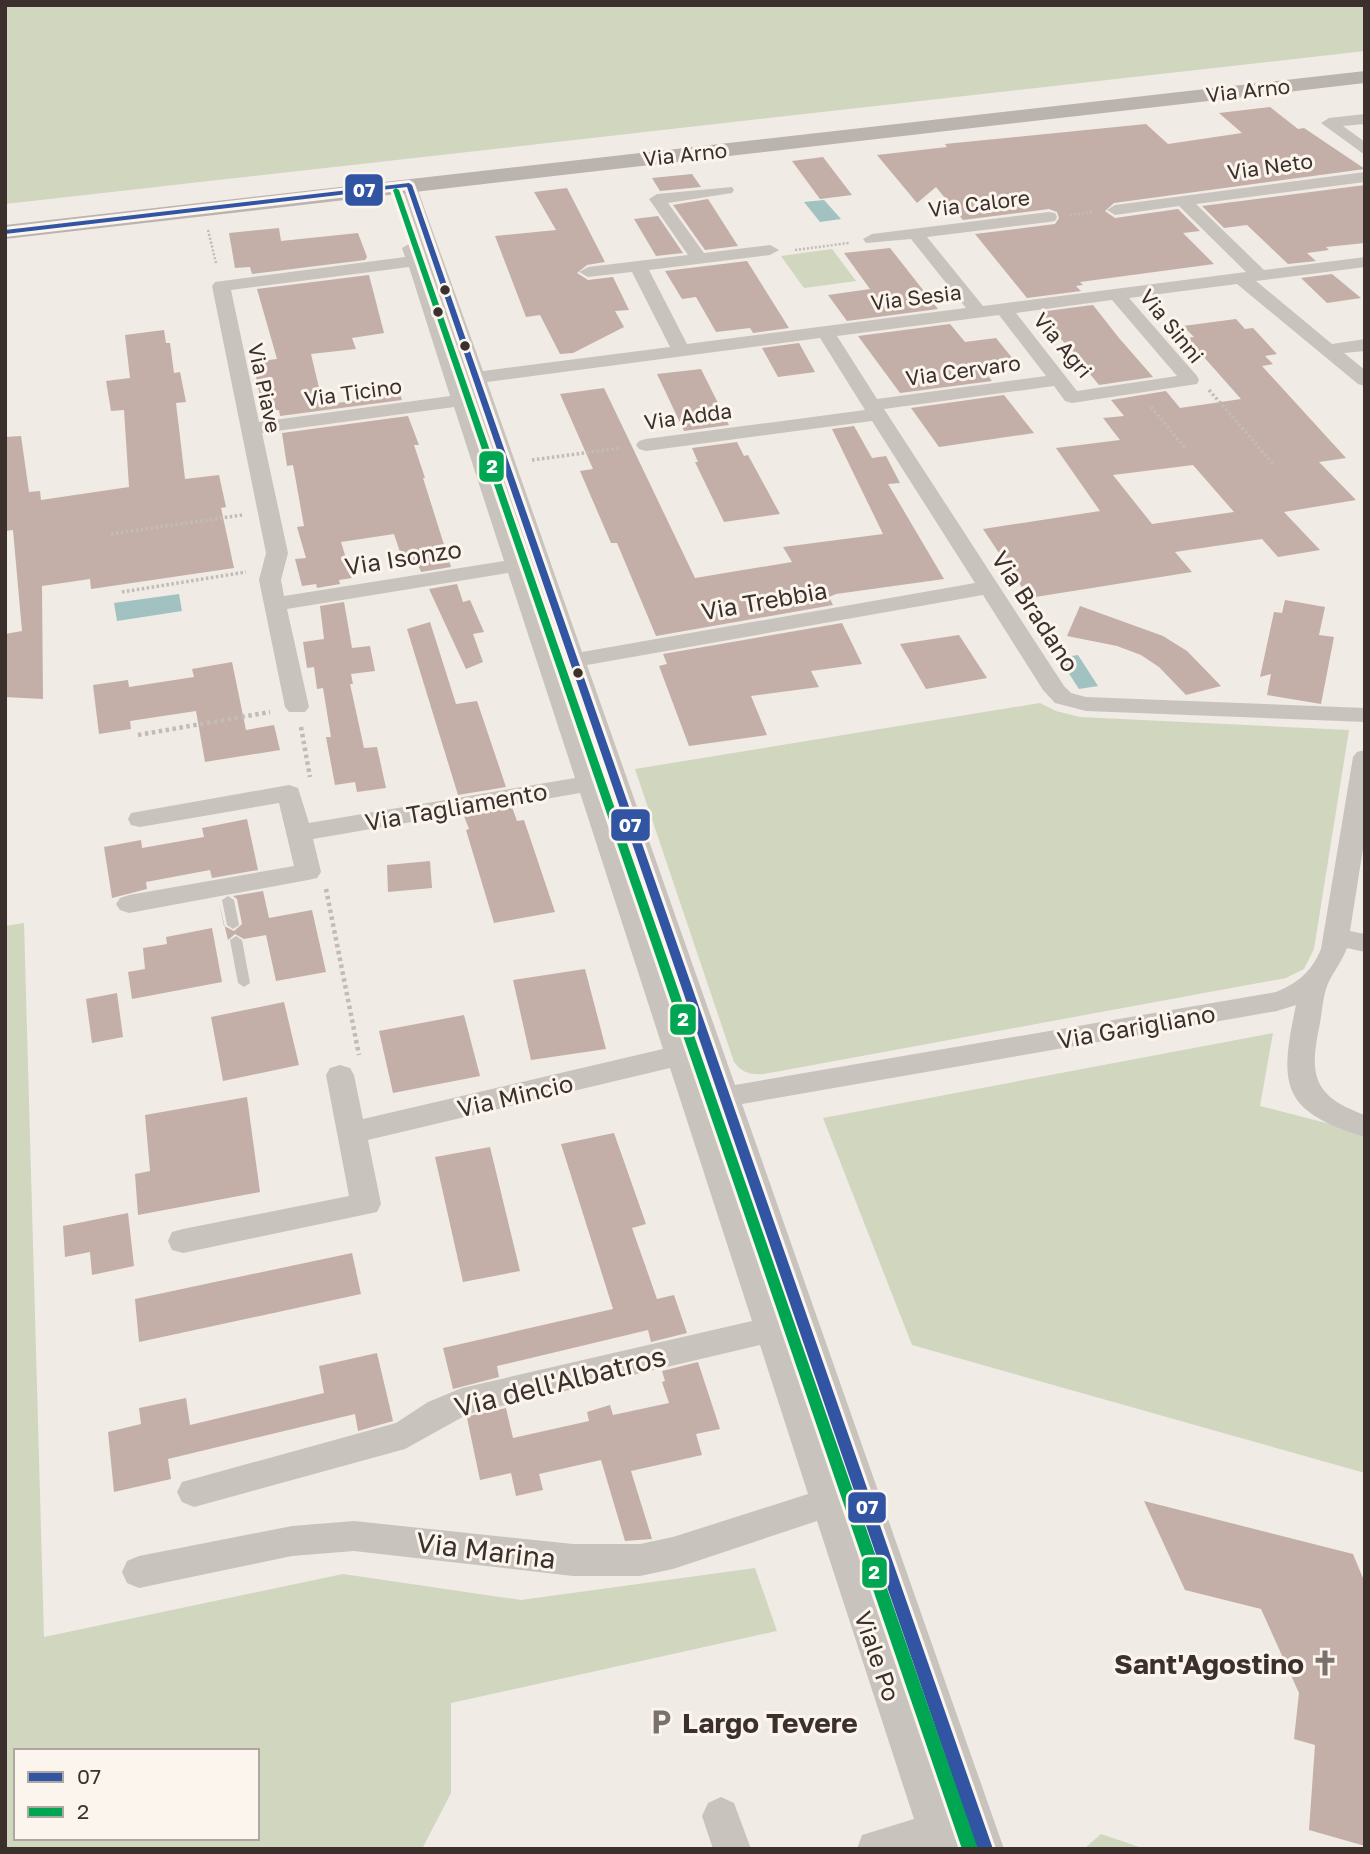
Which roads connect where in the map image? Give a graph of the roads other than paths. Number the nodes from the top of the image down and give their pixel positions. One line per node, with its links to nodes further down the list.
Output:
1 (1365, 76): 5 (street, Via Arno)
2 (1365, 119): 3 (street)
3 (1365, 150)
4 (1365, 177): 7 (street, Via Neto)
5 (399, 186): 10 (street, Via Arno); 15 (street, Viale Po)
6 (726, 190): 14 (street)
7 (1182, 200): 8 (street, Via Neto); 20 (street)
8 (1115, 210)
9 (1048, 217): 11 (street, Via Calore)
10 (5, 232)
11 (916, 234): 12 (street, Via Calore); 25 (street, Via Calore)
12 (872, 239)
13 (770, 250): 14 (street)
14 (699, 259): 18 (street)
15 (425, 260): 22 (street); 32 (street, Viale Po)
16 (1365, 262): 20 (street, Via Sesia)
17 (216, 263): 22 (street, Via Piave)
18 (638, 266): 19 (street); 29 (street)
19 (588, 272)
20 (1260, 276): 21 (street, Via Sesia)
21 (1241, 278): 23 (street, Via Sesia); 28 (street)
22 (222, 286): 35 (street, Via Piave)
23 (1116, 294): 24 (street, Via Sesia); 33 (street, Via Sinni)
24 (1004, 309): 25 (street, Via Sesia); 30 (street, Via Agri)
25 (978, 312): 26 (street, Via Sesia)
26 (825, 332): 29 (street, Via Sesia); 34 (street, Via Bradano)
27 (1365, 345): 28 (street)
28 (1328, 350): 31 (street)
29 (681, 351): 32 (street, Via Sesia)
30 (1059, 380): 33 (street, Via Agri); 34 (street, Via Cervaro)
31 (1365, 380)
32 (463, 386): 35 (street, Via Ticino); 37 (street, Viale Po); 37 (street, Viale Po)
33 (1136, 388)
34 (875, 409): 36 (street, Via Adda); 38 (street, Via Bradano)
35 (250, 429): 39 (street, Via Piave)
36 (646, 445)
37 (527, 564): 39 (street, Via Isonzo); 40 (street, Viale Po)
38 (989, 587): 40 (street, Via Trebbia); 42 (street, Via Bradano)
39 (276, 604): 41 (street, Via Piave)
40 (561, 663): 44 (street, Viale Po)
41 (297, 707)
42 (1365, 715)
43 (1365, 757): 50 (street)
44 (600, 781): 46 (street, Via Tagliamento); 55 (street, Viale Po); 57 (street, Viale Po)
45 (139, 819): 46 (street)
46 (299, 833): 48 (street)
47 (228, 900): 49 (lane)
48 (129, 904)
49 (233, 925)
50 (1336, 937): 52 (street); 54 (street)
51 (236, 940): 53 (lane)
52 (1365, 943)
53 (244, 983)
54 (1314, 984): 57 (street, Via Garigliano); 59 (street)
55 (679, 1056): 58 (street, Viale Po); 60 (street, Via Mincio)
56 (340, 1075): 60 (street)
57 (723, 1098): 58 (street, Via Garigliano); 66 (street, Viale Po)
58 (694, 1102): 62 (street, Viale Po)
59 (1365, 1126)
60 (352, 1133): 61 (street)
61 (183, 1241)
62 (770, 1330): 63 (street, Via dell'Albatros); 64 (street, Viale Po)
63 (194, 1492)
64 (827, 1503): 65 (street, Via Marina); 67 (street, Viale Po)
65 (139, 1572)
66 (980, 1835): 67 (street)
67 (940, 1840): 68 (street)
68 (876, 1849)

